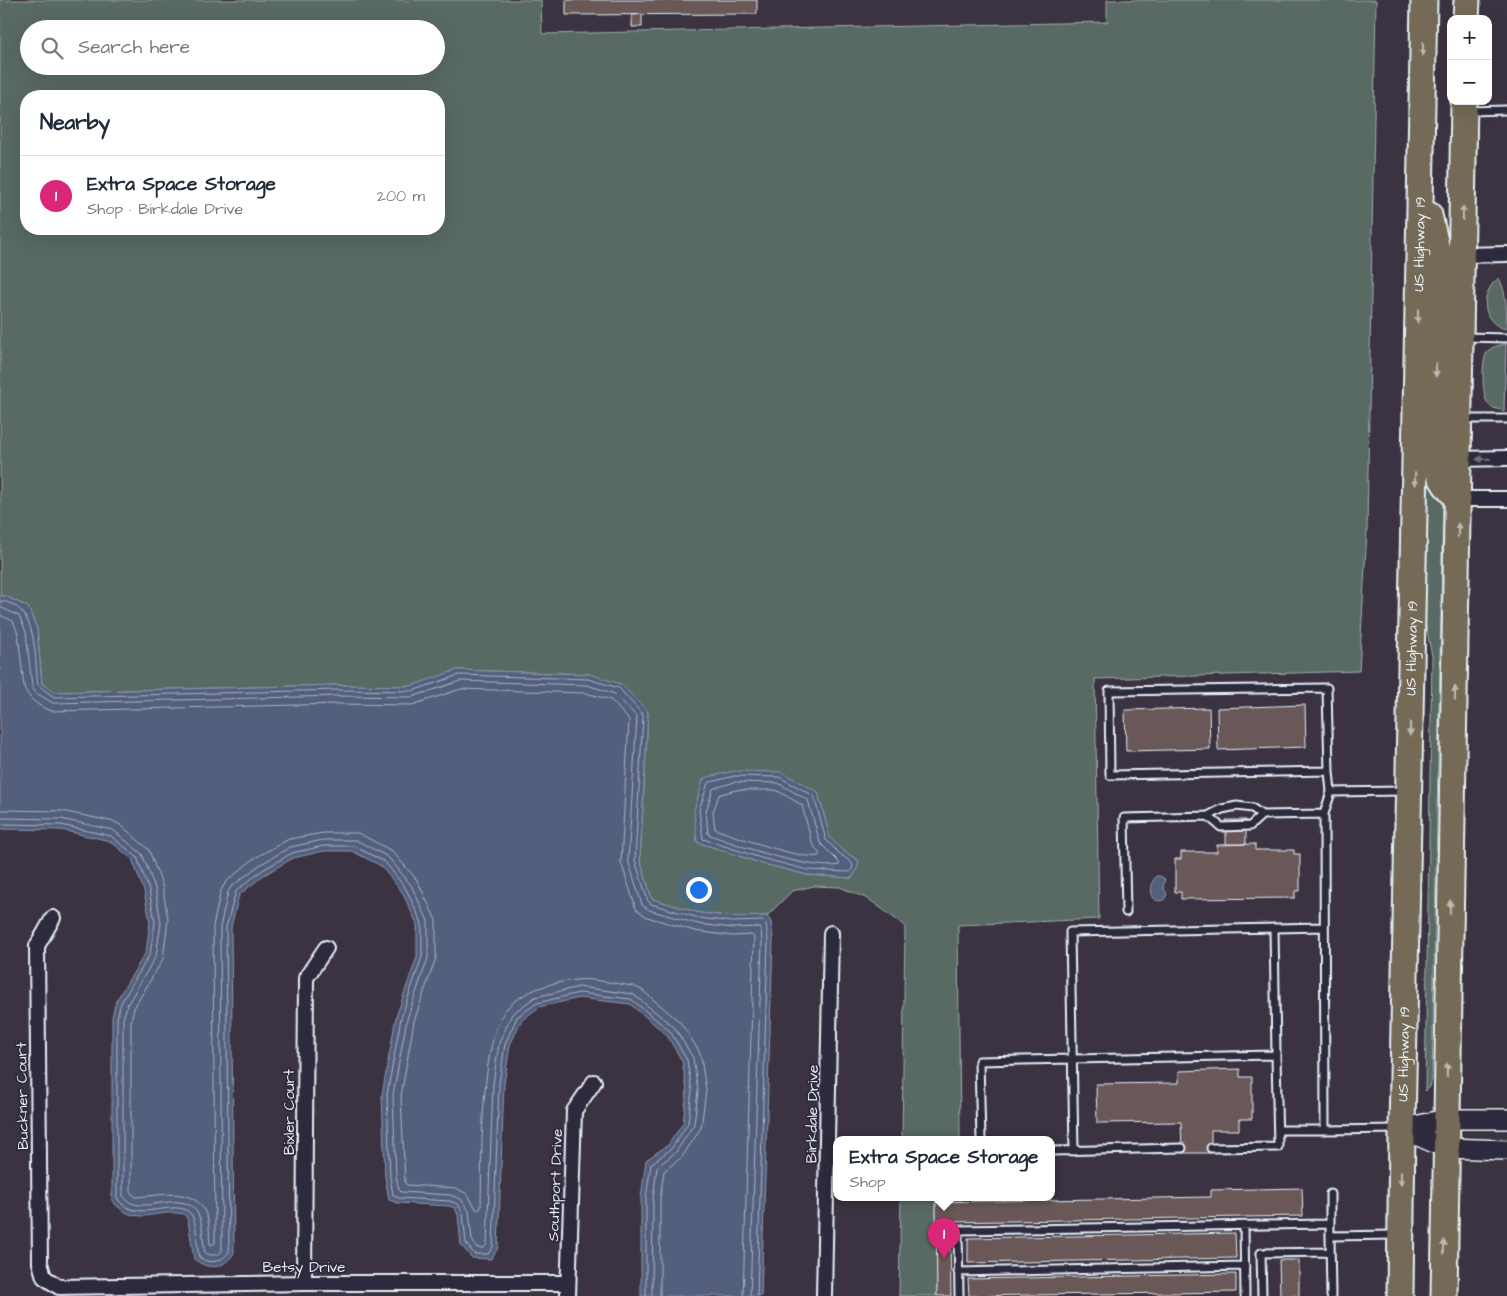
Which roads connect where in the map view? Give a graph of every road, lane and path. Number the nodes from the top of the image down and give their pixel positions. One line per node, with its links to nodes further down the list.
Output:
1 (1424, 0): 6 (highway, US Highway 19, one-way to 6)
2 (1467, 0): 3 (highway)
3 (1466, 15)
4 (1464, 106): 5 (lane); 8 (highway, one-way to 4)
5 (1507, 110)
6 (1421, 183): 16 (highway, one-way to 16); 18 (highway, US Highway 19, one-way to 18)
7 (1507, 254): 8 (street)
8 (1462, 255): 9 (highway)
9 (1461, 337): 10 (lane); 11 (highway)
10 (1507, 338)
11 (1460, 419): 12 (lane); 14 (highway)
12 (1507, 419)
13 (1507, 458): 14 (street, one-way to 14)
14 (1459, 459): 16 (highway)
15 (1507, 498): 16 (street)
16 (1458, 499): 32 (highway, one-way to 16)
17 (1328, 771): 17 (lane); 19 (lane)
18 (1409, 790): 19 (lane); 34 (highway, US Highway 19)
19 (1331, 792): 20 (lane)
20 (1324, 814): 21 (lane); 26 (lane)
21 (1262, 815): 22 (lane); 22 (lane)
22 (1208, 816): 23 (lane)
23 (1126, 912)
24 (53, 918): 52 (street, Buckner Court)
25 (1274, 928): 26 (lane); 29 (lane); 30 (lane)
26 (1324, 928): 36 (lane)
27 (831, 933): 57 (street, Birkdale Drive)
28 (326, 948): 53 (street, Bixler Court)
29 (1276, 1055): 30 (lane); 35 (lane)
30 (1072, 1059): 37 (lane); 43 (lane)
31 (594, 1082): 55 (street, Southport Drive)
32 (1446, 1119): 33 (street); 34 (street); 40 (highway)
33 (1507, 1119)
34 (1402, 1129): 36 (lane); 40 (street); 47 (highway, US Highway 19, one-way to 47)
35 (1278, 1130): 36 (lane); 39 (lane)
36 (1325, 1130)
37 (981, 1136)
38 (1182, 1148): 43 (lane)
39 (1211, 1148)
40 (1446, 1148): 41 (street); 63 (highway, one-way to 40)
41 (1507, 1150)
42 (1055, 1151): 43 (lane)
43 (1074, 1151)
44 (1330, 1194): 45 (lane)
45 (1330, 1224): 46 (lane); 48 (lane)
46 (1244, 1226): 50 (lane); 51 (lane)
47 (1401, 1235): 48 (lane); 62 (highway, US Highway 19)
48 (1330, 1236): 49 (lane)
49 (1330, 1252): 60 (lane); 61 (lane)
50 (1244, 1266): 51 (lane); 59 (lane)
51 (958, 1272): 58 (lane)
52 (44, 1277): 56 (street, Betsy Drive)
53 (304, 1283): 54 (street, Betsy Drive); 56 (street, Betsy Drive)
54 (335, 1290): 55 (street, Betsy Drive)
55 (568, 1290)
56 (103, 1291)
57 (824, 1296)
58 (959, 1296)
59 (1245, 1296)
60 (1262, 1296)
61 (1330, 1296)
62 (1400, 1296)
63 (1444, 1296)

